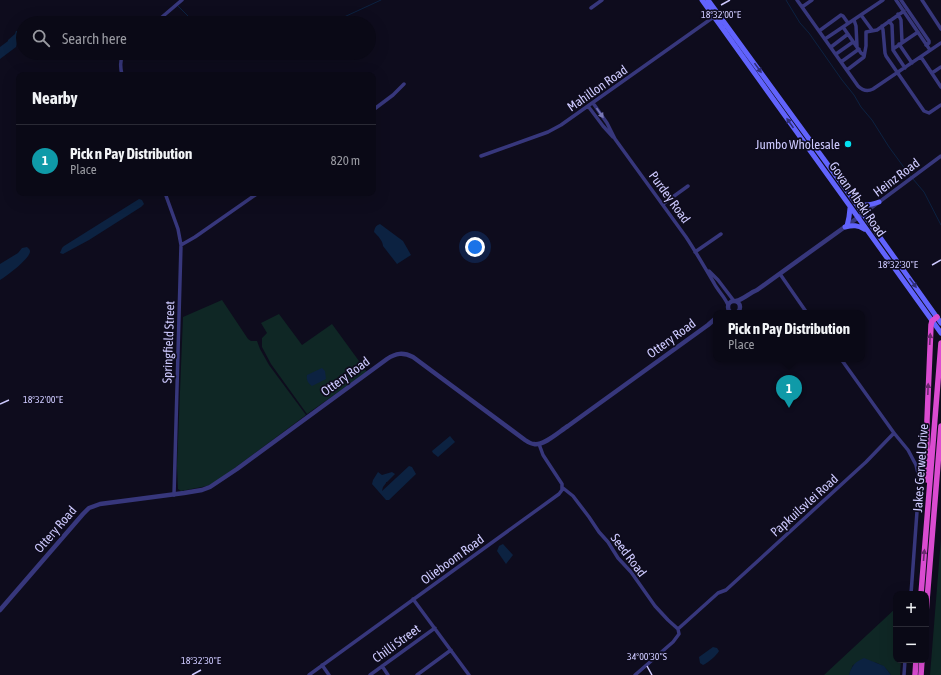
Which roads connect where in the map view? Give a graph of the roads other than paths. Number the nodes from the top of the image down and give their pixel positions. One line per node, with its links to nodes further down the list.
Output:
1 (602, 0): 12 (street)
2 (702, 0): 15 (main road, Govan Mbeki Road)
3 (708, 0): 15 (main road, Govan Mbeki Road)
4 (797, 0): 11 (street)
5 (812, 0): 11 (street)
6 (883, 0): 16 (street)
7 (896, 0): 13 (street)
8 (901, 0): 32 (street)
9 (922, 0): 23 (street)
10 (181, 1): 17 (street)
11 (802, 7): 25 (street)
12 (591, 8)
13 (904, 11): 14 (street); 26 (street)
14 (898, 14): 19 (street); 30 (street)
15 (716, 15): 51 (street, Mahillon Road); 61 (main road, Govan Mbeki Road, one-way to 61); 64 (main road, Govan Mbeki Road, one-way to 15)
16 (861, 15): 18 (street); 24 (street)
17 (163, 16)
18 (854, 20): 20 (street); 34 (street)
19 (889, 21): 21 (street); 35 (street)
20 (848, 23): 22 (street); 25 (street)
21 (882, 26): 24 (street); 47 (street)
22 (843, 27): 27 (street); 28 (street)
23 (941, 28)
24 (872, 30): 38 (street)
25 (819, 31): 28 (street)
26 (918, 32): 30 (street); 32 (street)
27 (848, 34): 29 (street); 33 (street)
28 (825, 39): 33 (street)
29 (853, 42): 34 (street); 37 (street)
30 (901, 43): 35 (street); 42 (street)
31 (941, 43): 36 (street)
32 (926, 44): 36 (street)
33 (830, 47): 37 (street)
34 (858, 48): 38 (street); 41 (street)
35 (893, 48): 44 (street)
36 (930, 50): 39 (street)
37 (836, 54): 41 (street)
38 (864, 55): 45 (street)
39 (921, 57): 42 (street); 48 (street)
40 (121, 60): 46 (street)
41 (841, 62): 45 (street)
42 (912, 63): 44 (street)
43 (941, 67): 48 (street)
44 (905, 68): 47 (street)
45 (847, 70): 47 (street)
46 (121, 72)
47 (898, 73): 52 (street)
48 (932, 73): 50 (street)
49 (404, 84): 54 (street)
50 (941, 87)
51 (593, 103): 53 (street, Mahillon Road); 55 (street, Purdey Road, one-way to 55)
52 (941, 104)
53 (588, 106): 55 (street, Purdey Road); 56 (street, Mahillon Road)
54 (376, 108)
55 (615, 139): 63 (street, Purdey Road)
56 (481, 156)
57 (941, 156): 62 (street, Heinz Road)
58 (688, 186): 63 (street)
59 (166, 196): 70 (street, Springfield Street)
60 (254, 196): 70 (street)
61 (853, 200): 62 (main road); 65 (main road, Govan Mbeki Road)
62 (879, 202): 65 (street, Heinz Road)
63 (663, 204): 71 (street, Purdey Road)
64 (850, 206): 66 (main road, Govan Mbeki Road); 67 (main road)
65 (863, 214): 66 (street); 82 (main road, Govan Mbeki Road, one-way to 82)
66 (858, 218): 67 (street); 68 (main road, Govan Mbeki Road)
67 (846, 227): 68 (main road); 73 (street)
68 (867, 231): 82 (main road, Govan Mbeki Road)
69 (721, 234): 71 (street)
70 (181, 245): 94 (street, Springfield Street)
71 (695, 252): 72 (street, Purdey Road)
72 (705, 267): 75 (street, Purdey Road); 76 (street, Purdey Road)
73 (780, 274): 74 (street); 81 (street)
74 (757, 290): 75 (street); 77 (street)
75 (735, 301): 76 (street); 77 (street)
76 (728, 306): 78 (street); 79 (street)
77 (740, 306): 80 (street)
78 (725, 310)
79 (729, 310)
80 (738, 310)
81 (805, 310)
82 (934, 319): 85 (main road, Govan Mbeki Road); 87 (main road, Govan Mbeki Road); 95 (highway, one-way to 82)
83 (713, 321): 86 (street, Ottery Road)
84 (713, 322): 86 (street, Ottery Road)
85 (941, 323)
86 (708, 325): 92 (street, Ottery Road)
87 (941, 333)
88 (941, 344): 95 (highway, Jakes Gerwel Drive)
89 (843, 362): 91 (street)
90 (941, 426): 98 (highway, Jakes Gerwel Drive)
91 (894, 433): 96 (street); 102 (street, Papkuilsvlei Road)
92 (538, 444): 93 (street); 94 (street, Ottery Road)
93 (563, 488): 99 (street, Olieboom Road); 102 (street, Seed Road)
94 (174, 495): 100 (street, Ottery Road)
95 (926, 529): 97 (highway, Jakes Gerwel Drive, one-way to 95)
96 (911, 591)
97 (921, 591)
98 (928, 591)
99 (413, 599): 101 (street); 107 (street, Olieboom Road)
100 (0, 610)
101 (434, 628): 103 (street); 108 (street, Chilli Street)
102 (678, 629): 115 (street)
103 (451, 650): 113 (street); 114 (street)
104 (905, 663): 116 (street)
105 (916, 663): 117 (highway)
106 (922, 663): 118 (highway)
107 (322, 665): 109 (street, Olieboom Road); 110 (street)
108 (382, 666): 111 (street, Chilli Street); 112 (street)
109 (309, 675)
110 (329, 675)
111 (370, 675)
112 (388, 675)
113 (417, 675)
114 (469, 675)
115 (635, 675)
116 (904, 675)
117 (914, 675)
118 (921, 675)

